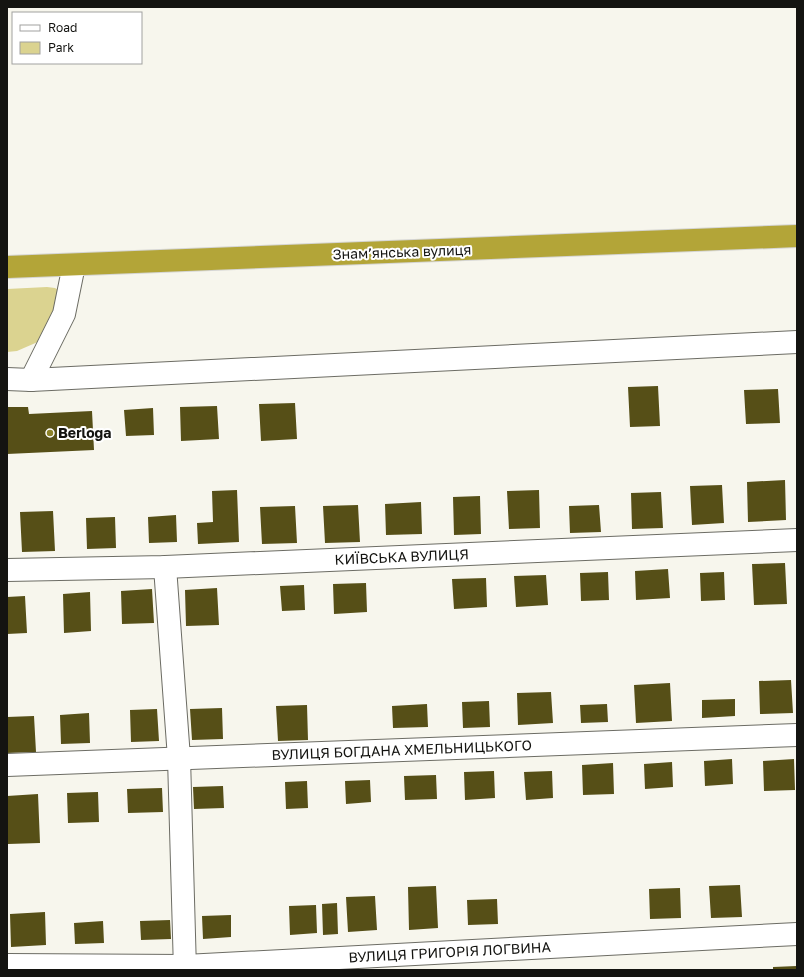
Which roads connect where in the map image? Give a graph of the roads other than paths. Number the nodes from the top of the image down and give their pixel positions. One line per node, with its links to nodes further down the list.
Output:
1 (797, 236): 2 (highway, Знамʼянська вулиця)
2 (74, 265): 3 (highway, Знамʼянська вулиця); 6 (street)
3 (7, 267)
4 (797, 342): 6 (street)
5 (7, 379): 6 (street)
6 (31, 380)
7 (797, 540): 8 (street, КИЇВСЬКА ВУЛИЦЯ)
8 (165, 566): 9 (street, КИЇВСЬКА ВУЛИЦЯ); 11 (street)
9 (7, 570)
10 (797, 735): 11 (street, ВУЛИЦЯ БОГДАНА ХМЕЛЬНИЦЬКОГО)
11 (180, 758): 12 (street, ВУЛИЦЯ БОГДАНА ХМЕЛЬНИЦЬКОГО); 15 (street)
12 (7, 765)
13 (797, 934): 15 (street, ВУЛИЦЯ ГРИГОРІЯ ЛОГВИНА)
14 (7, 965): 15 (street, ВУЛИЦЯ ГРИГОРІЯ ЛОГВИНА)
15 (185, 968)

